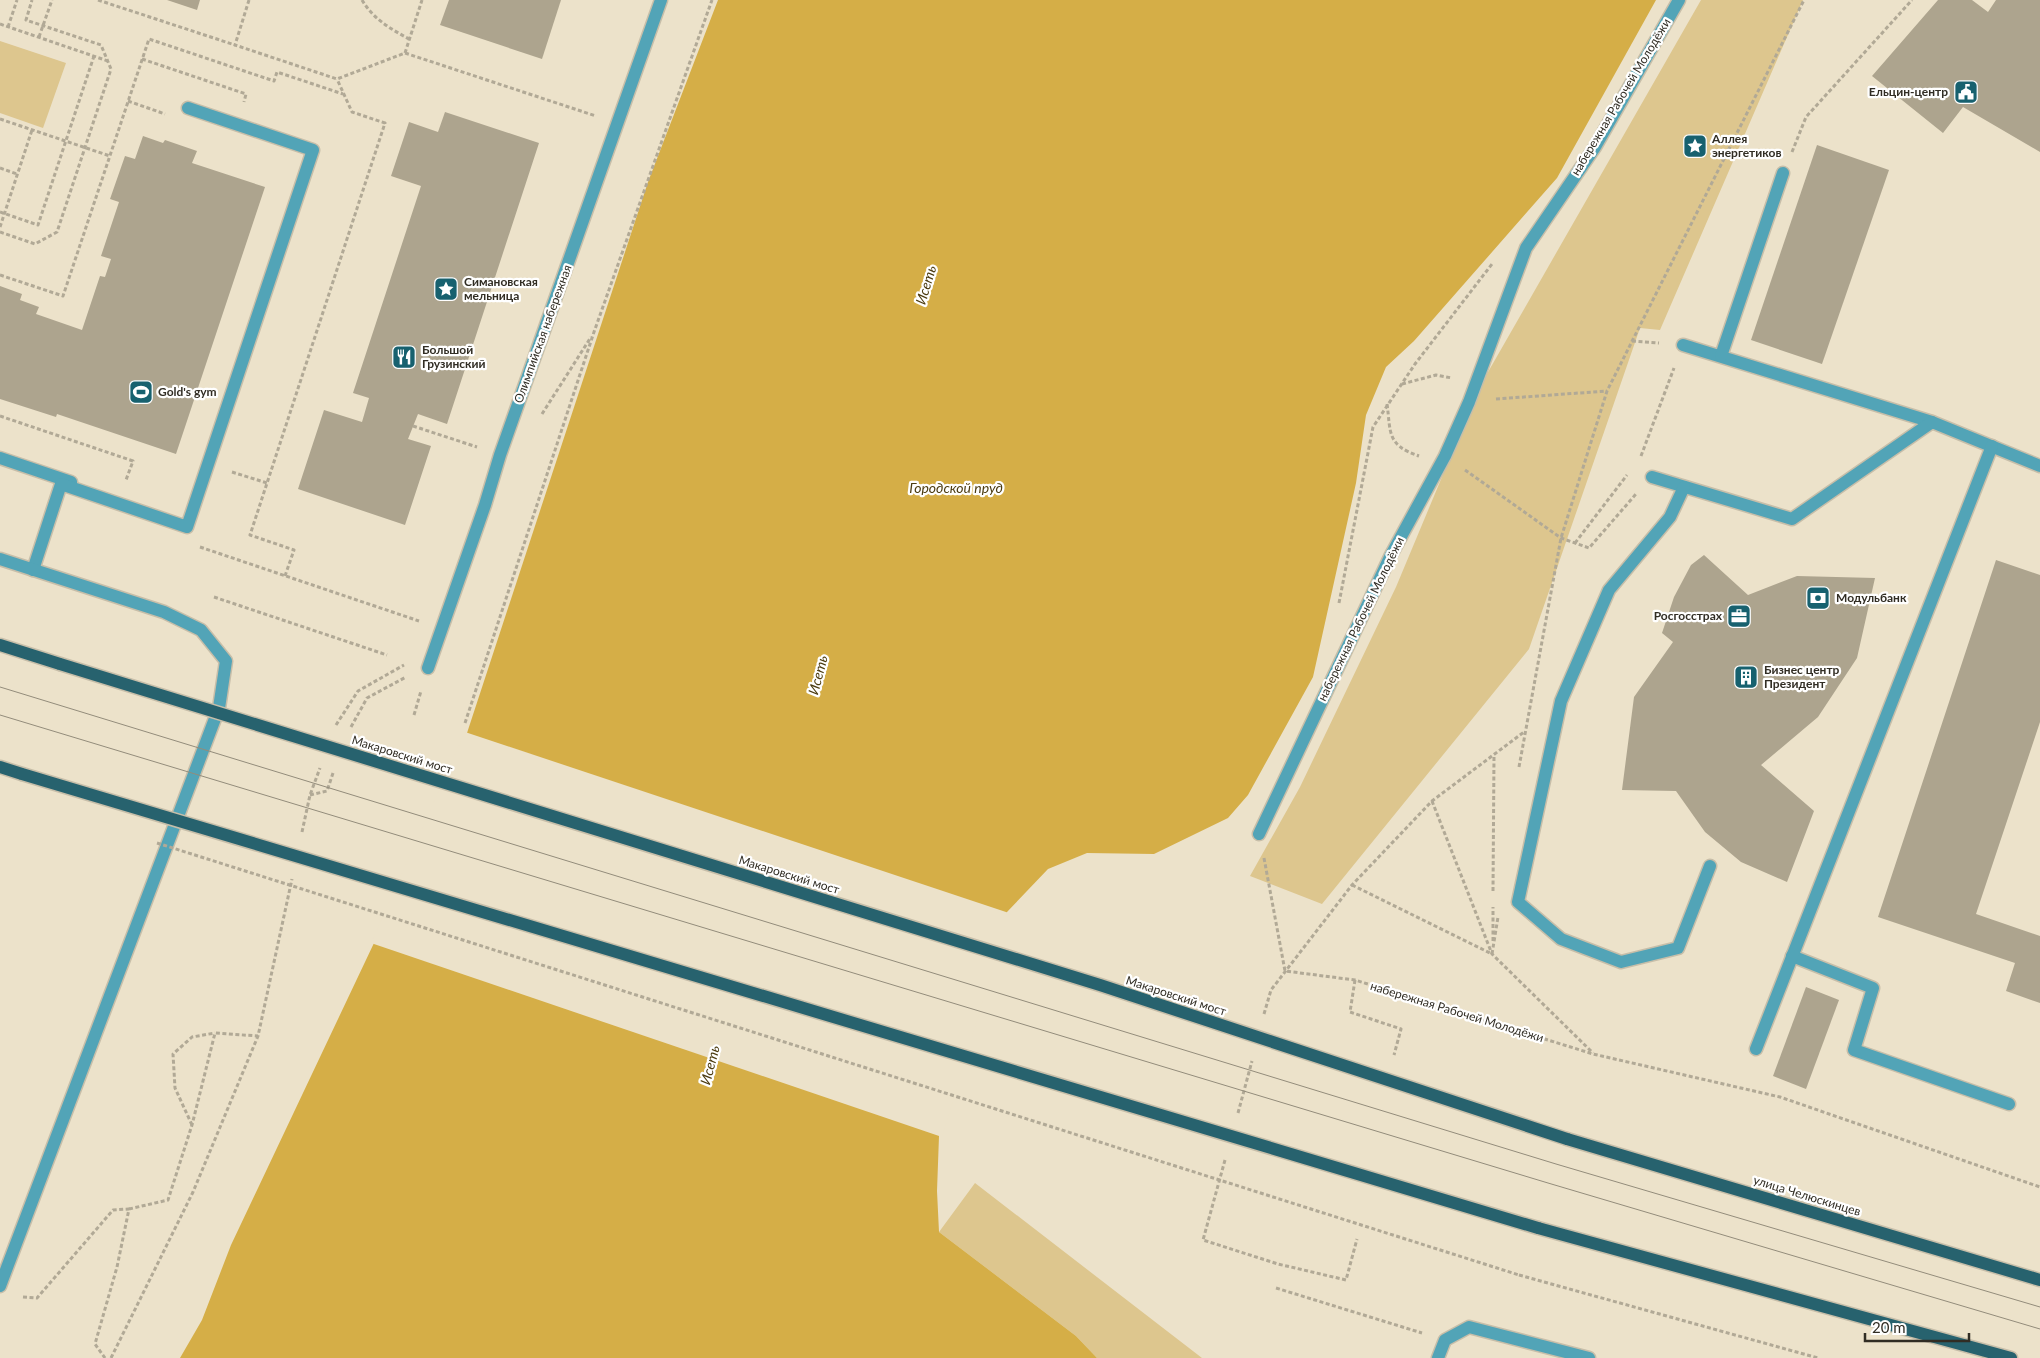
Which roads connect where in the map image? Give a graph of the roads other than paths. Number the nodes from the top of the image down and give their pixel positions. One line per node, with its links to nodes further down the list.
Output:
1 (660, 0): 17 (street, Олимпийская набережная)
2 (1679, 0): 19 (street, набережная Рабочей Молодёжи)
3 (188, 108): 15 (street)
4 (1783, 173): 6 (street)
5 (1683, 344): 6 (street)
6 (1721, 356): 7 (street)
7 (1932, 422): 8 (street); 12 (street)
8 (1992, 446): 10 (street); 21 (street)
9 (0, 458): 13 (street)
10 (2040, 466)
11 (1652, 477): 12 (street)
12 (1684, 486): 20 (street)
13 (99, 491)
14 (0, 559): 15 (street)
15 (36, 571): 26 (street)
16 (0, 645): 24 (main road, Макаровский мост, bridge)
17 (428, 668)
18 (0, 767): 29 (main road, bridge)
19 (1259, 834)
20 (1710, 866)
21 (1792, 956): 22 (street); 23 (street)
22 (1756, 1049)
23 (2009, 1104)
24 (1567, 1139): 25 (main road, улица Челюскинцев)
25 (2040, 1280)
26 (0, 1286)
27 (1438, 1358): 28 (street)
28 (1589, 1358)
29 (2011, 1358)

